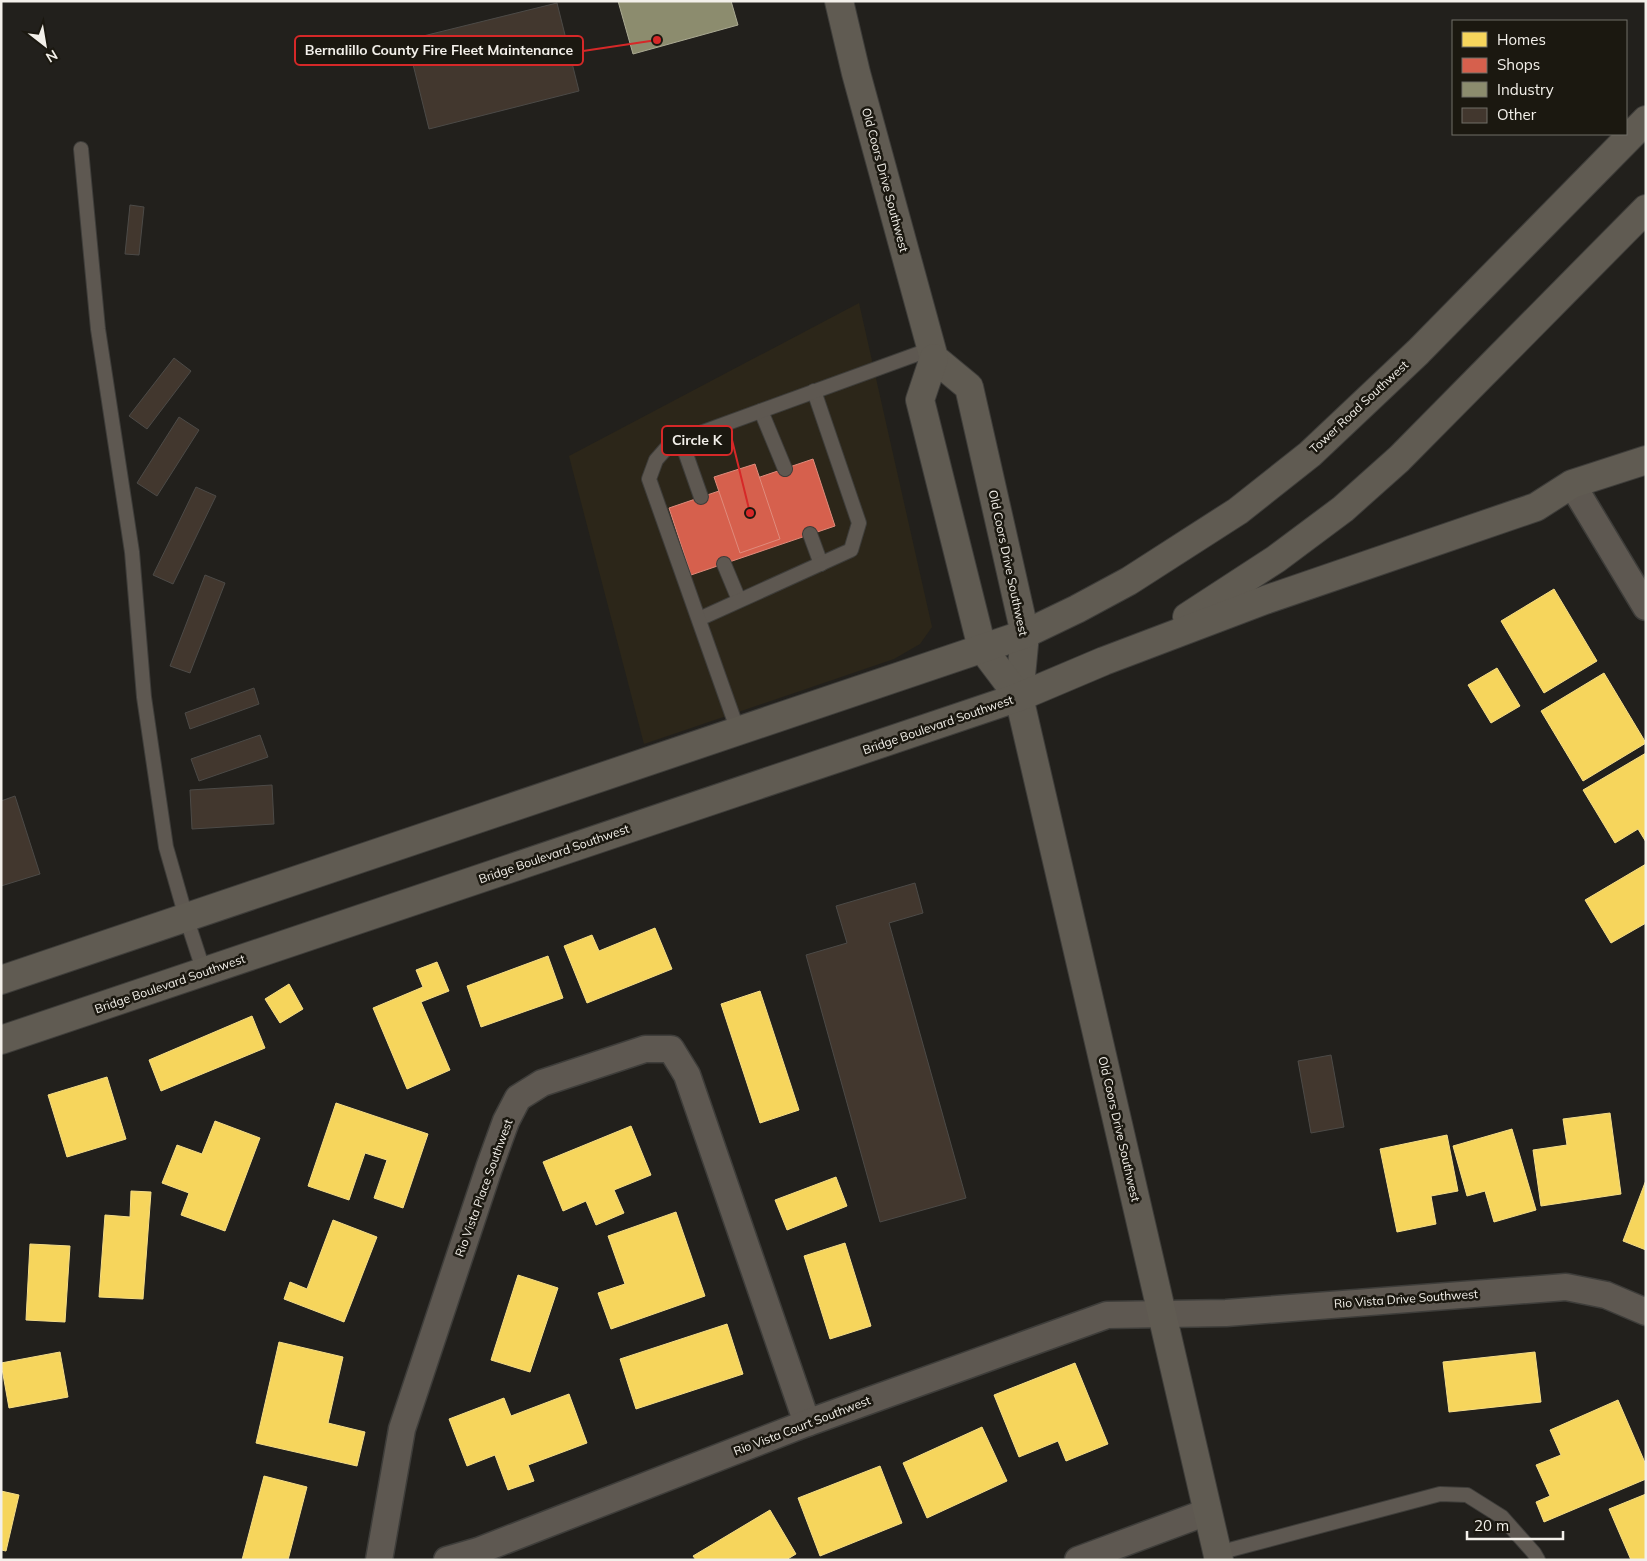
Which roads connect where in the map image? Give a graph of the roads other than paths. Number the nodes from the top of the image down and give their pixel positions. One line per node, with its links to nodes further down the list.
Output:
1 (839, 1): 5 (main road, Old Coors Drive Southwest)
2 (1646, 120): 19 (main road, Tower Road Southwest)
3 (81, 149): 24 (lane)
4 (1646, 209): 21 (main road)
5 (932, 353): 6 (lane); 19 (main road, Old Coors Drive Southwest); 20 (main road, Old Coors Drive Southwest)
6 (814, 392): 7 (lane); 15 (lane)
7 (762, 411): 8 (lane); 10 (lane)
8 (681, 440): 12 (lane); 18 (lane)
9 (1646, 460): 11 (main road)
10 (784, 469)
11 (1572, 484): 17 (street); 21 (main road)
12 (701, 497)
13 (810, 534): 15 (lane)
14 (724, 564): 16 (lane)
15 (822, 564): 16 (lane)
16 (739, 600): 18 (lane)
17 (1646, 607)
18 (699, 619): 23 (lane)
19 (1025, 634): 20 (main road); 22 (main road, Old Coors Drive Southwest)
20 (982, 648): 22 (main road, Old Coors Drive Southwest); 23 (main road)
21 (1104, 661): 22 (main road, Bridge Boulevard Southwest)
22 (1019, 697): 25 (main road, Bridge Boulevard Southwest); 29 (main road, Old Coors Drive Southwest)
23 (738, 731): 24 (main road)
24 (186, 918): 25 (lane); 26 (main road)
25 (204, 972): 27 (main road, Bridge Boulevard Southwest)
26 (1, 980)
27 (1, 1040)
28 (1646, 1312): 29 (street, Rio Vista Drive Southwest)
29 (1162, 1314): 30 (street, Rio Vista Court Southwest); 31 (main road, Old Coors Drive Southwest)
30 (807, 1423): 33 (street, Rio Vista Place Southwest); 34 (street, Rio Vista Court Southwest)
31 (1207, 1512): 32 (main road, Old Coors Drive Southwest); 35 (street)
32 (1218, 1557): 36 (lane)
33 (379, 1560)
34 (447, 1560)
35 (1078, 1560)
36 (1538, 1560)

